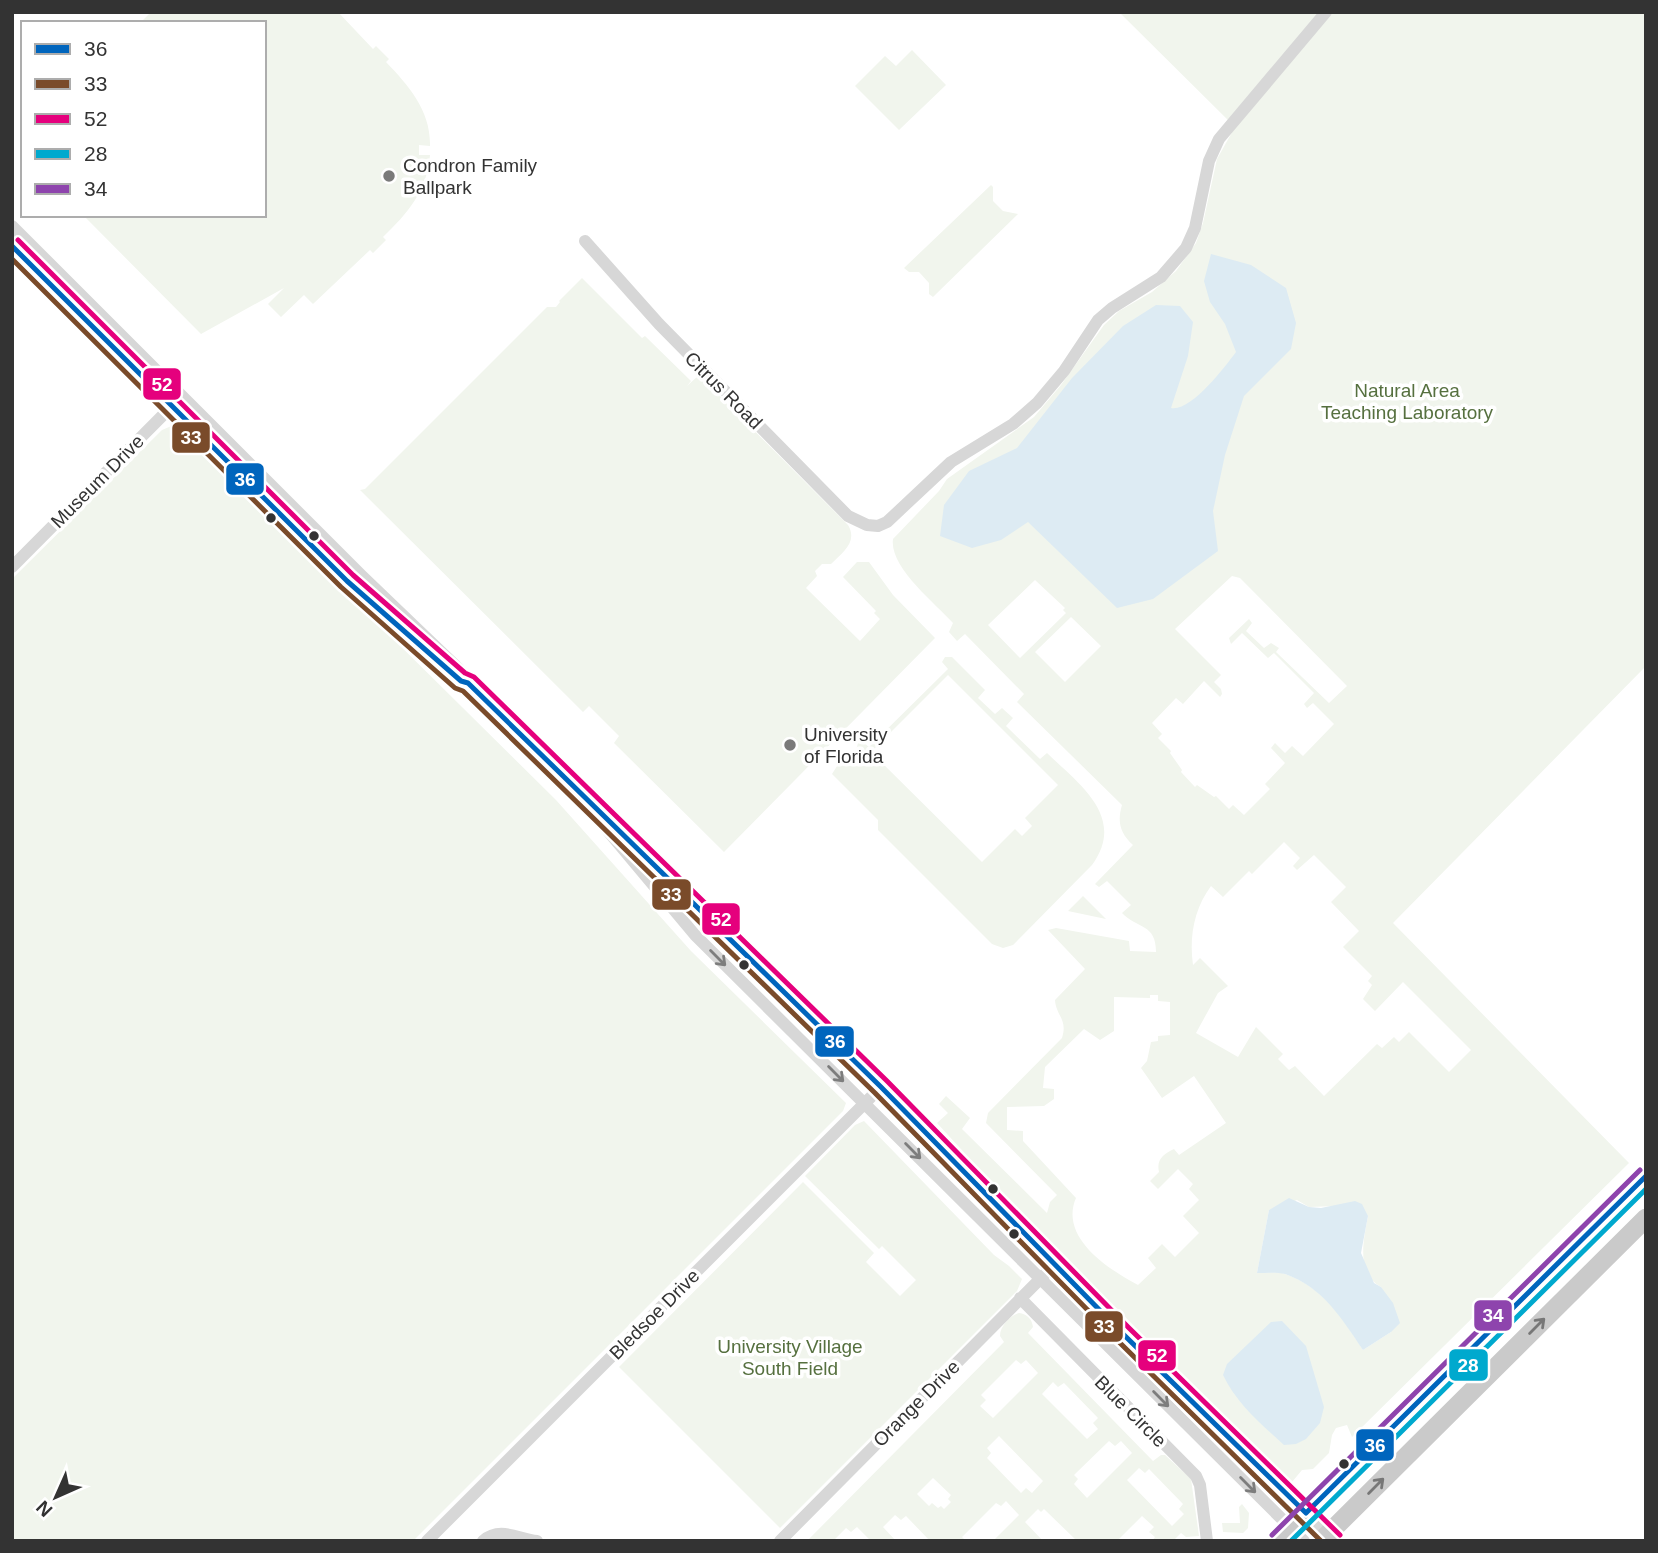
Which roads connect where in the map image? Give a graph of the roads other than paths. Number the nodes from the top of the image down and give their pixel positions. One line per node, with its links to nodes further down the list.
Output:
1 (1326, 12): 3 (street, Citrus Road)
2 (12, 226): 5 (street)
3 (585, 241)
4 (12, 246): 5 (street)
5 (177, 400): 6 (street, Museum Drive); 7 (street)
6 (12, 566)
7 (570, 785): 8 (street); 9 (street, one-way to 9)
8 (881, 1087): 9 (street, Bledsoe Drive); 12 (street)
9 (865, 1102): 13 (street, one-way to 13); 18 (street, Bledsoe Drive)
10 (1646, 1176): 15 (main road)
11 (1646, 1219): 17 (main road, one-way to 11)
12 (1054, 1265): 13 (street, Orange Drive); 15 (street)
13 (1040, 1279): 14 (street, Orange Drive); 16 (street, one-way to 16)
14 (1020, 1298): 21 (street, Orange Drive); 22 (street, Blue Circle)
15 (1306, 1513): 16 (main road); 17 (street)
16 (1291, 1537)
17 (1327, 1538)
18 (427, 1541)
19 (483, 1541): 20 (street)
20 (537, 1541)
21 (780, 1541)
22 (1207, 1541)

